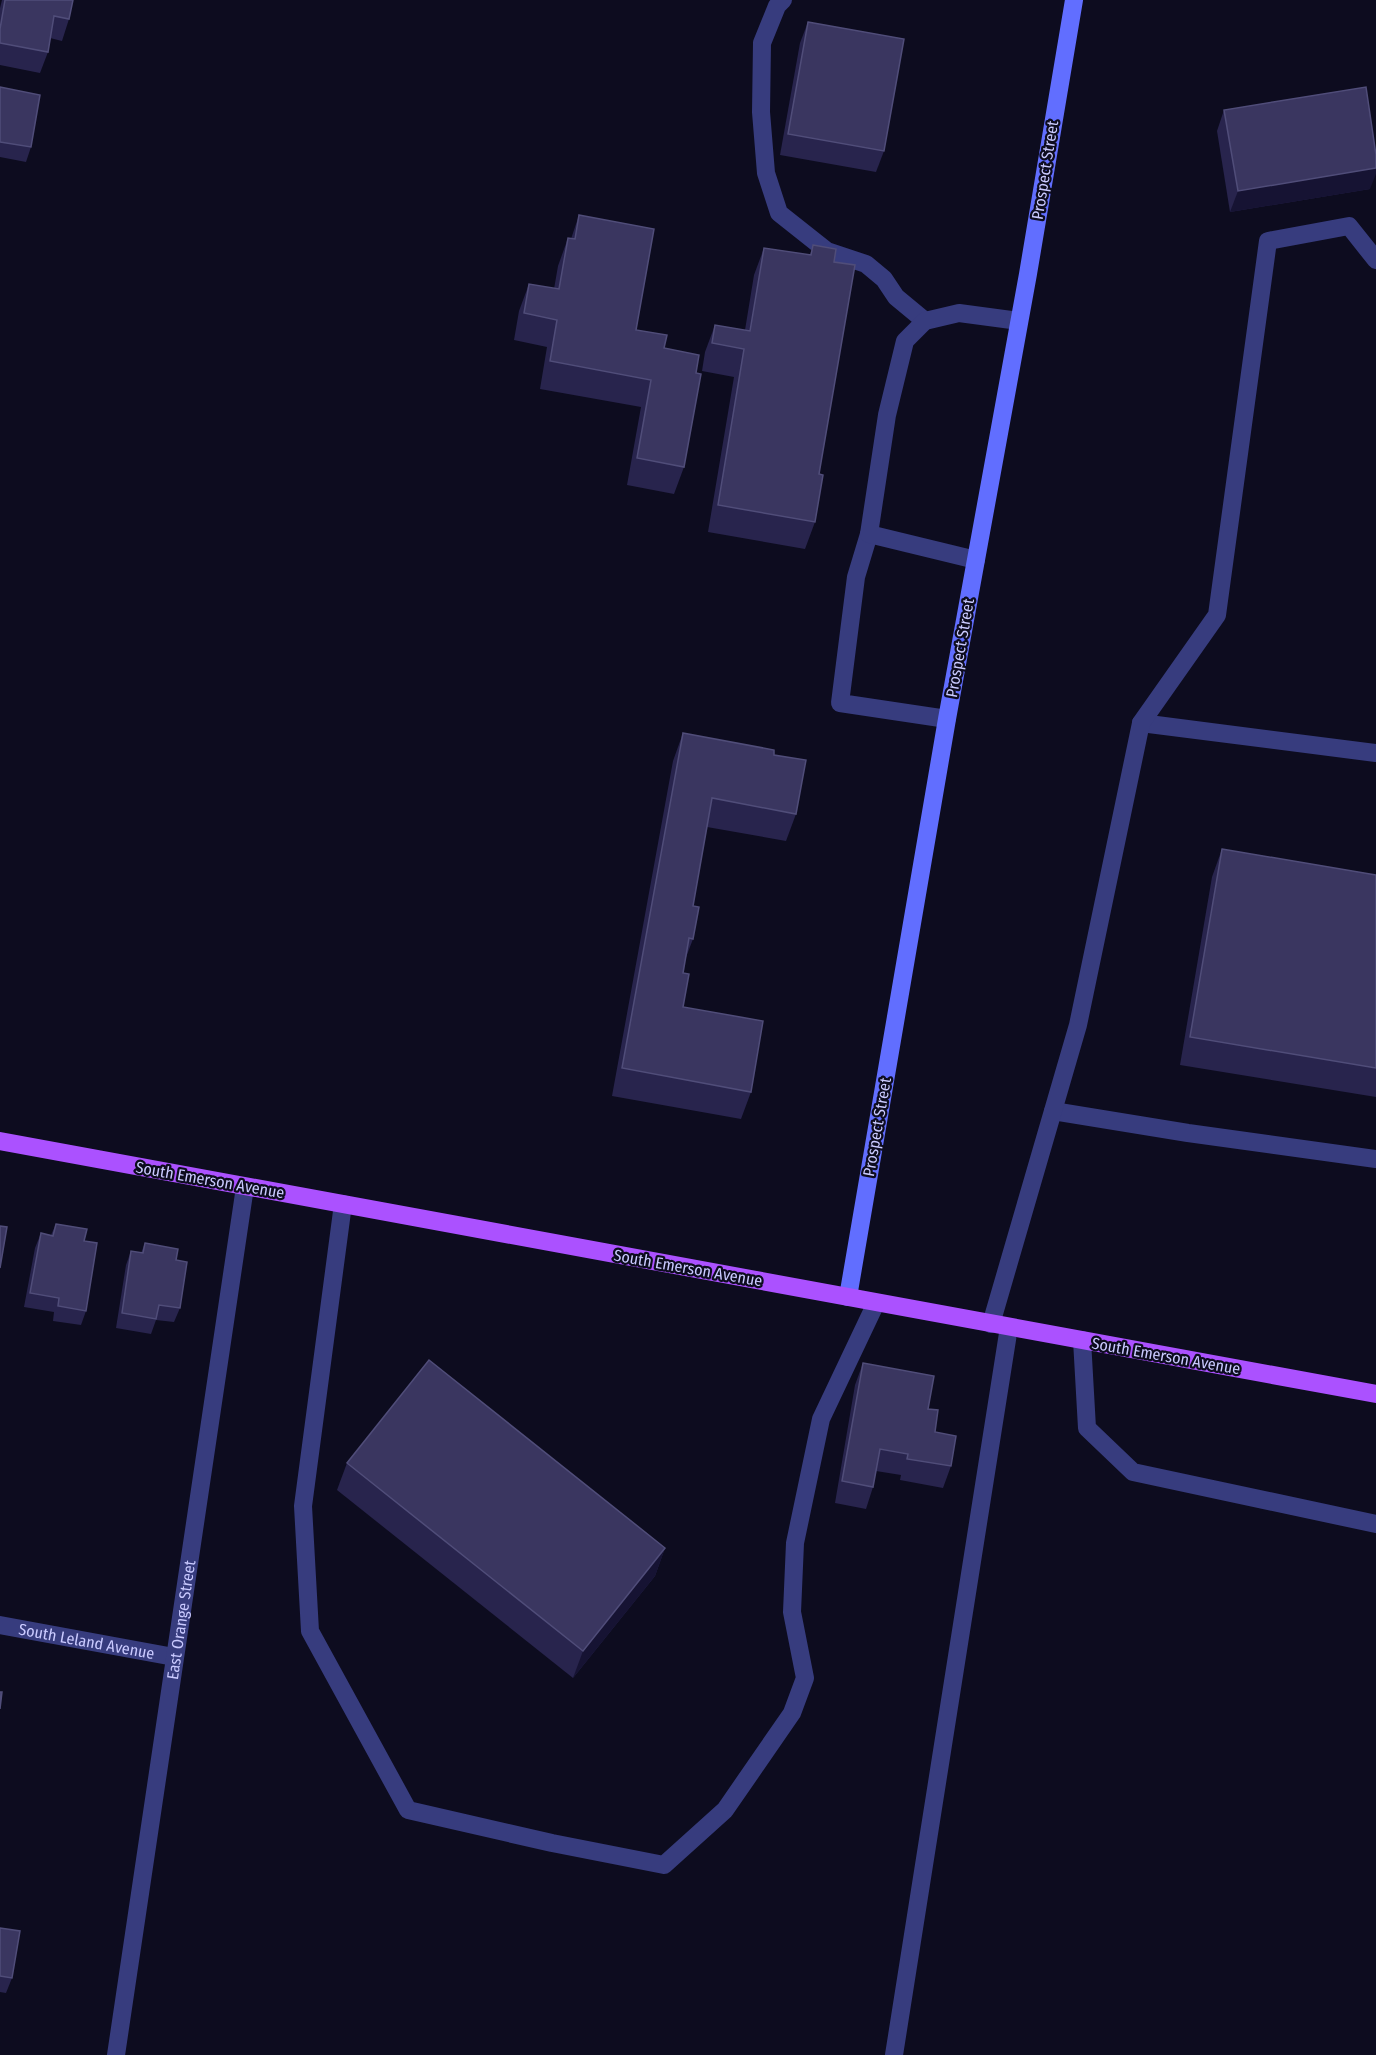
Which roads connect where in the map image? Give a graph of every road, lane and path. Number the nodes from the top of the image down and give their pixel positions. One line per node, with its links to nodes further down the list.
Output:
1 (783, 0): 4 (street)
2 (1074, 0): 5 (main road, Prospect Street)
3 (1376, 260): 9 (street)
4 (925, 321): 5 (street); 6 (street)
5 (1019, 321): 7 (main road, Prospect Street)
6 (869, 534): 7 (street); 8 (street)
7 (976, 560): 8 (main road, Prospect Street)
8 (947, 719): 16 (main road, Prospect Street)
9 (1142, 723): 10 (street); 11 (street)
10 (1376, 753)
11 (1053, 1111): 13 (street); 18 (street)
12 (0, 1141): 14 (main road, South Emerson Avenue)
13 (1376, 1159)
14 (245, 1186): 15 (main road, South Emerson Avenue); 24 (street, East Orange Street)
15 (343, 1204): 16 (main road, South Emerson Avenue); 17 (street)
16 (848, 1297): 17 (main road, South Emerson Avenue)
17 (876, 1303): 18 (main road, South Emerson Avenue)
18 (990, 1324): 19 (main road, South Emerson Avenue)
19 (1009, 1327): 20 (main road, South Emerson Avenue); 26 (street)
20 (1082, 1341): 21 (main road, South Emerson Avenue); 22 (street)
21 (1376, 1395)
22 (1376, 1524)
23 (0, 1625): 24 (street, South Leland Avenue)
24 (174, 1657): 25 (street, East Orange Street)
25 (116, 2055)
26 (894, 2055)

